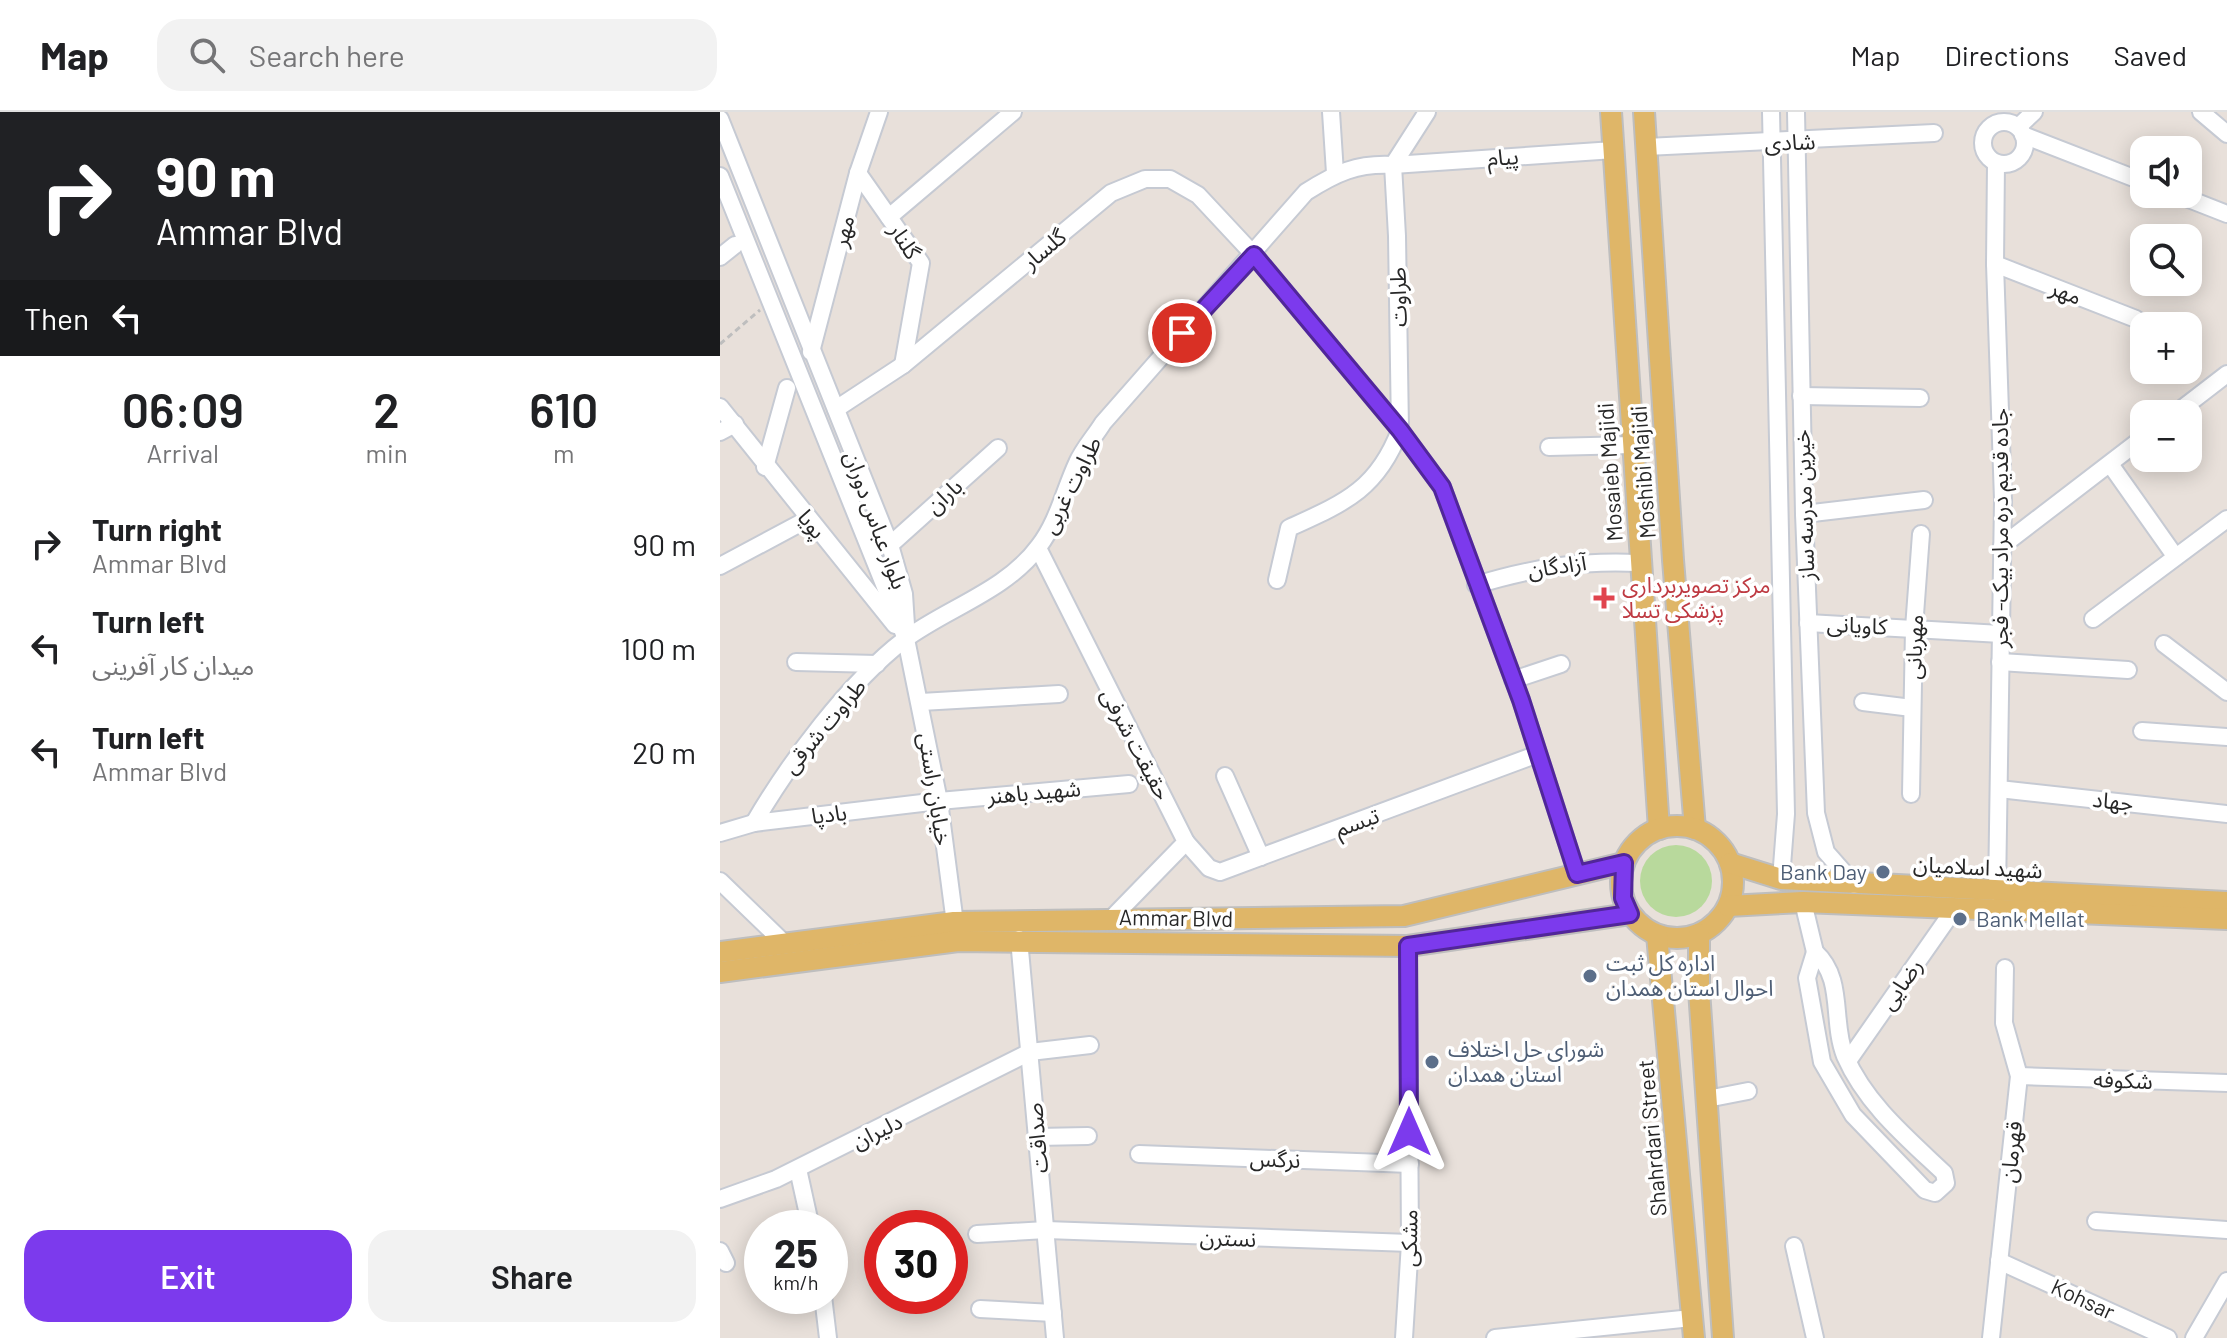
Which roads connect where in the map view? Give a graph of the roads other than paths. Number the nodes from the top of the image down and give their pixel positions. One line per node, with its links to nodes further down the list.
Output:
1 (879, 112): 22 (street, مهر)
2 (1013, 112): 28 (street)
3 (1331, 112): 23 (street)
4 (1427, 112): 21 (street)
5 (1611, 112): 19 (main road, Mosaieb Majidi)
6 (1644, 112): 18 (main road, Moshibi Majidi)
7 (1771, 112): 16 (street, خیرین مدرسه ساز)
8 (1796, 112): 17 (street, خیرین مدرسه ساز)
9 (2034, 112): 13 (street)
10 (2201, 112): 15 (street)
11 (720, 119): 34 (street, بلوار عباس دوران)
12 (1993, 119): 13 (street); 20 (street)
13 (2021, 131): 20 (street); 25 (street)
14 (1934, 133): 17 (street, شادی)
15 (2227, 134)
16 (1772, 142): 17 (street, شادی); 18 (street, شادی); 90 (street, خیرین مدرسه ساز)
17 (1796, 142): 38 (street, خیرین مدرسه ساز)
18 (1646, 147): 94 (main road, Moshibi Majidi)
19 (1614, 150): 21 (street, پیام); 45 (main road, Mosaieb Majidi)
20 (1996, 163): 32 (street, جاده قدیم دره مراد بیک- فجر)
21 (1393, 165): 23 (street, طراوت غربی); 44 (street, طراوت)
22 (858, 173): 28 (street, گلنار); 34 (street, مهر)
23 (1335, 173): 30 (street, طراوت غربی)
24 (720, 176): 68 (street, بلوار عباس دوران)
25 (2130, 176)
26 (2202, 204): 27 (street)
27 (2227, 214)
28 (889, 217): 35 (street, گلنار)
29 (735, 245): 31 (street)
30 (1254, 255): 35 (street, گلسار); 44 (street, گلسار); 58 (street, طراوت غربی)
31 (720, 257)
32 (1995, 264): 33 (street, مهر); 57 (street, جاده قدیم دره مراد بیک- فجر)
33 (2130, 317)
34 (811, 352): 42 (street, بلوار عباس دوران)
35 (903, 365): 42 (street, گلسار)
36 (2227, 374): 40 (street)
37 (787, 388): 50 (street)
38 (1801, 396): 39 (street); 52 (street, خیرین مدرسه ساز)
39 (1920, 398)
40 (2193, 400)
41 (720, 407): 43 (street, پویا)
42 (836, 409): 56 (street, بلوار عباس دوران)
43 (727, 428): 50 (street, پویا)
44 (1400, 430): 62 (street); 63 (street, گلسار)
45 (1632, 445): 46 (street); 60 (main road, Mosaieb Majidi)
46 (1549, 447)
47 (998, 448): 56 (street, باران)
48 (2130, 448): 49 (street)
49 (2110, 464): 57 (street); 59 (street)
50 (765, 467): 53 (street, پویا)
51 (1924, 500): 52 (street)
52 (1804, 514): 65 (street, خیرین مدرسه ساز)
53 (808, 519): 61 (street); 68 (street, پویا)
54 (2227, 519): 59 (street)
55 (1921, 534): 66 (street, مهربانی)
56 (890, 545): 68 (street, بلوار عباس دوران)
57 (2002, 546): 67 (street, جاده قدیم دره مراد بیک- فجر)
58 (1038, 548): 68 (street, طراوت غربی); 96 (street, حقیقت شرفی)
59 (2175, 556): 64 (street)
60 (1639, 563): 63 (street, آزادگان); 93 (main road, Mosaieb Majidi)
61 (720, 566)
62 (1277, 580)
63 (1476, 585): 75 (street, گلسار)
64 (2093, 619)
65 (1808, 623): 66 (street, کاویانی); 89 (street, خیرین مدرسه ساز)
66 (1914, 628): 67 (street, کاویانی); 80 (street, مهربانی)
67 (2001, 634): 71 (street, جاده قدیم دره مراد بیک- فجر)
68 (906, 639): 72 (street, طراوت شرقی); 78 (street, خیابان راستی)
69 (2164, 644): 76 (street)
70 (796, 662): 72 (street)
71 (2000, 662): 74 (street); 86 (street, جاده قدیم دره مراد بیک- فجر)
72 (877, 664): 92 (street, طراوت شرقی)
73 (1561, 664): 75 (street)
74 (2128, 670)
75 (1513, 680): 83 (street, گلسار)
76 (2227, 692)
77 (1059, 694): 78 (street)
78 (921, 702): 88 (street, خیابان راستی)
79 (1863, 702): 80 (street)
80 (1912, 708): 87 (street, مهربانی)
81 (2142, 731): 82 (street)
82 (2227, 737)
83 (1538, 754): 97 (street, تبسم); 100 (street, گلسار)
84 (1225, 776): 97 (street)
85 (1129, 784): 88 (street, شهید باهنر)
86 (1999, 789): 91 (street, جهاد); 104 (street, جاده قدیم دره مراد بیک- فجر)
87 (1911, 794)
88 (939, 801): 92 (street, بادپا); 112 (street, خیابان راستی)
89 (1816, 813): 90 (street); 103 (street, خیرین مدرسه ساز)
90 (1786, 814): 101 (street, خیرین مدرسه ساز)
91 (2227, 814)
92 (754, 823): 95 (street, بادپا)
93 (1659, 829): 94 (main road); 98 (main road)
94 (1695, 829): 99 (main road)
95 (720, 833)
96 (1186, 842): 97 (street, تبسم); 111 (street)
97 (1261, 857)
98 (1624, 863): 100 (main road, Ammar Blvd); 109 (main road)
99 (1730, 863): 101 (main road, شهید اسلامیان); 107 (main road)
100 (1577, 874): 111 (main road, Ammar Blvd)
101 (1781, 879): 103 (main road, شهید اسلامیان)
102 (720, 881): 116 (street)
103 (1855, 885): 104 (main road, شهید اسلامیان)
104 (1997, 893): 106 (main road, شهید اسلامیان)
105 (1803, 902): 107 (main road, شهید اسلامیان); 108 (main road, شهید اسلامیان); 119 (street)
106 (2227, 902)
107 (1728, 906): 113 (main road)
108 (1955, 908): 110 (main road, شهید اسلامیان); 124 (street, رضایی)
109 (1630, 914): 114 (main road); 117 (main road, Ammar Blvd)
110 (2227, 919)
111 (1110, 920): 112 (main road, Ammar Blvd)
112 (956, 931): 115 (main road, Ammar Blvd); 116 (main road, Ammar Blvd); 121 (main road, Ammar Blvd)
113 (1699, 934): 114 (main road); 128 (main road)
114 (1657, 935): 147 (main road, Shahrdari Street)
115 (1019, 939): 117 (main road, Ammar Blvd); 123 (street, صداقت)
116 (784, 943): 118 (main road, Ammar Blvd)
117 (1408, 946): 132 (street, مشکی)
118 (720, 952)
119 (1815, 952): 124 (street); 124 (street)
120 (2005, 968): 125 (street, قهرمان)
121 (720, 972)
122 (1090, 1045): 123 (street)
123 (1030, 1052): 130 (street, صداقت); 133 (street, دلیران)
124 (1848, 1061)
125 (2019, 1076): 126 (street, شکوفه); 142 (street, قهرمان)
126 (2227, 1083)
127 (1748, 1091): 128 (street)
128 (1707, 1099): 152 (main road)
129 (1088, 1136): 130 (street)
130 (1037, 1137): 137 (street, صداقت)
131 (1139, 1154): 132 (street, نرگس)
132 (1410, 1164): 140 (street, مشکی)
133 (798, 1169): 134 (street, دلیران); 135 (street)
134 (720, 1199)
135 (807, 1210)
136 (2096, 1221): 138 (street)
137 (1046, 1230): 139 (street, نسترن); 140 (street, نسترن); 145 (street, صداقت)
138 (2227, 1230)
139 (977, 1234)
140 (1410, 1243): 150 (street, مشکی)
141 (1794, 1246): 153 (street)
142 (1999, 1261): 154 (street, قهرمان); 155 (street, Kohsar)
143 (2227, 1281): 156 (street)
144 (980, 1309): 145 (street)
145 (1053, 1313): 149 (street, صداقت)
146 (825, 1314): 148 (street)
147 (1693, 1328): 151 (street)
148 (828, 1338)
149 (1055, 1338)
150 (1404, 1338)
151 (1495, 1338)
152 (1723, 1338)
153 (1815, 1338)
154 (1991, 1338)
155 (2168, 1338)
156 (2194, 1338)

